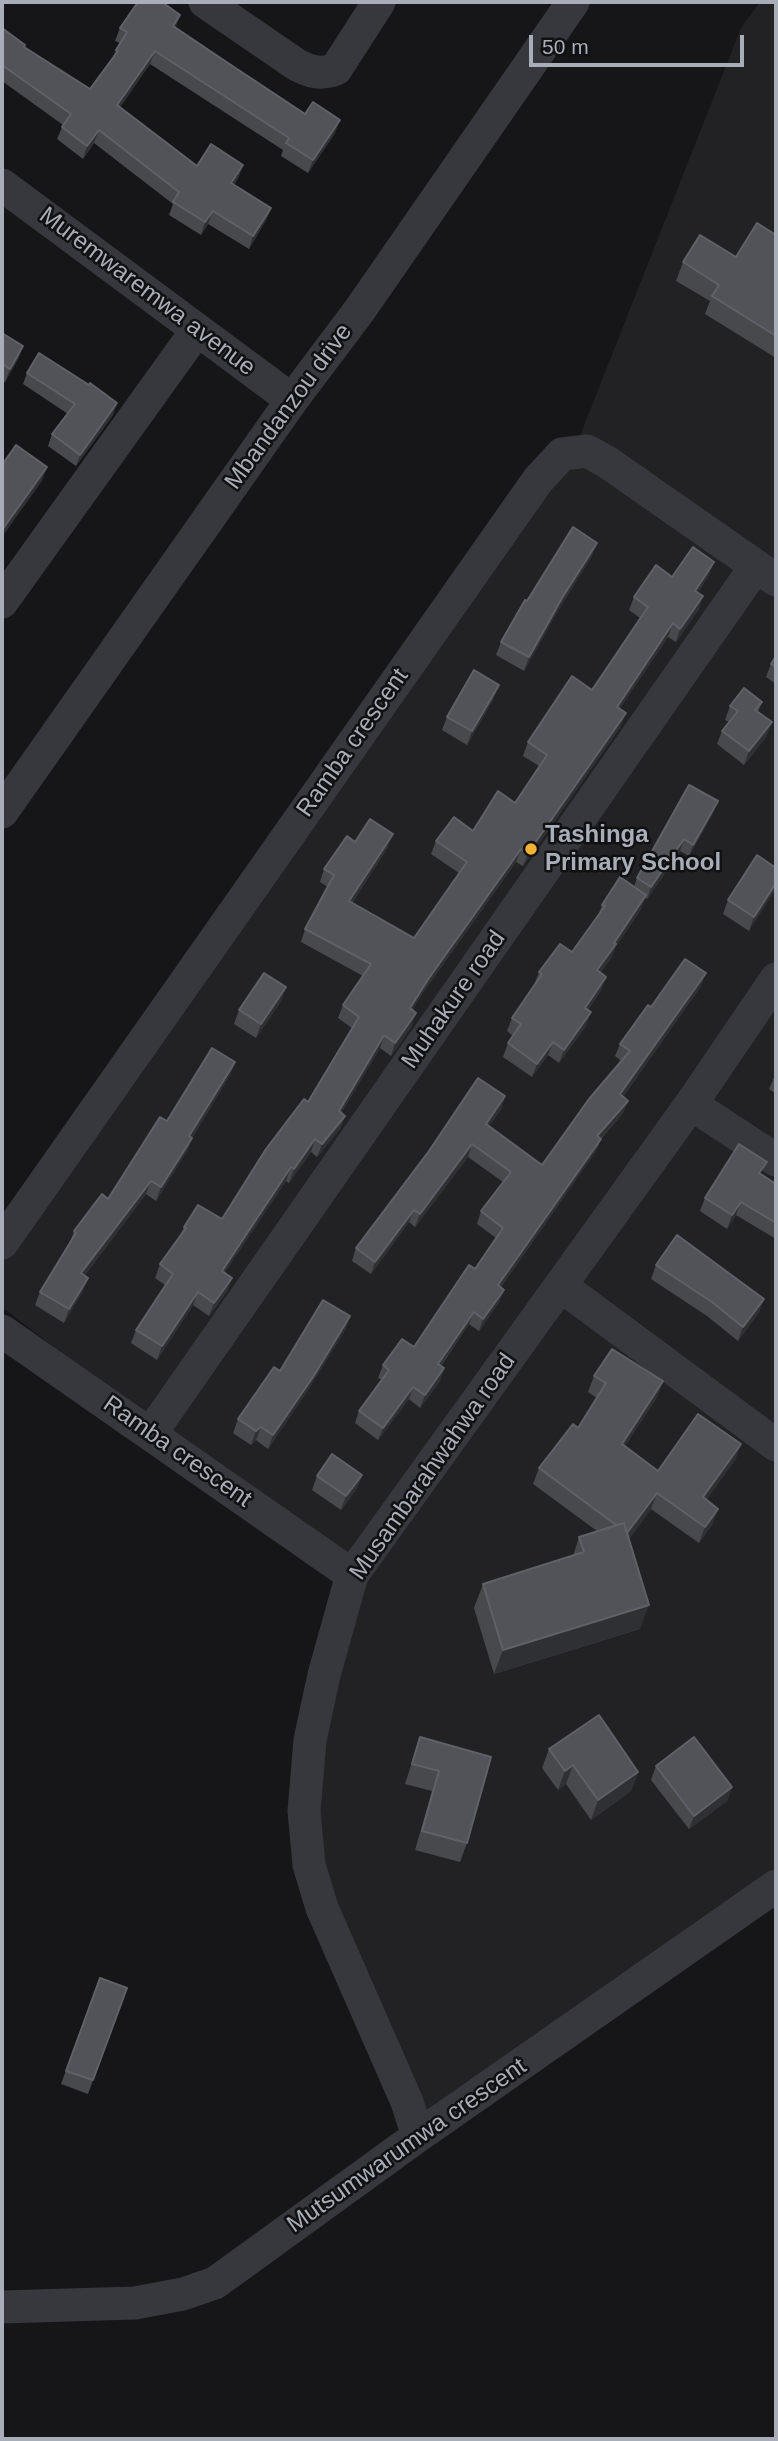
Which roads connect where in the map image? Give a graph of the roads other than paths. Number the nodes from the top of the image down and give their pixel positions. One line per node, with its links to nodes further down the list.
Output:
1 (205, 2): 2 (street)
2 (379, 2)
3 (561, 7): 6 (street, Mbandanzou drive)
4 (2, 185): 5 (street, Muremwaremwa avenue)
5 (197, 330): 6 (street, Muremwaremwa avenue); 8 (street)
6 (292, 400): 9 (street, Mbandanzou drive)
7 (766, 573): 13 (street, Ramba crescent); 16 (street, Muhakure road)
8 (2, 602)
9 (2, 811)
10 (776, 979): 11 (street, Musambarahwahwa road)
11 (691, 1104): 12 (street); 14 (street, Musambarahwahwa road)
12 (776, 1160)
13 (2, 1243)
14 (561, 1286): 17 (street); 18 (street, Musambarahwahwa road)
15 (2, 1331): 16 (street, Ramba crescent)
16 (151, 1433): 18 (street, Ramba crescent)
17 (776, 1445)
18 (352, 1575): 20 (street, Musambarahwahwa road)
19 (776, 1886): 20 (street, Mutsumwarumwa crescent)
20 (418, 2136): 21 (street, Mutsumwarumwa crescent)
21 (2, 2306)

